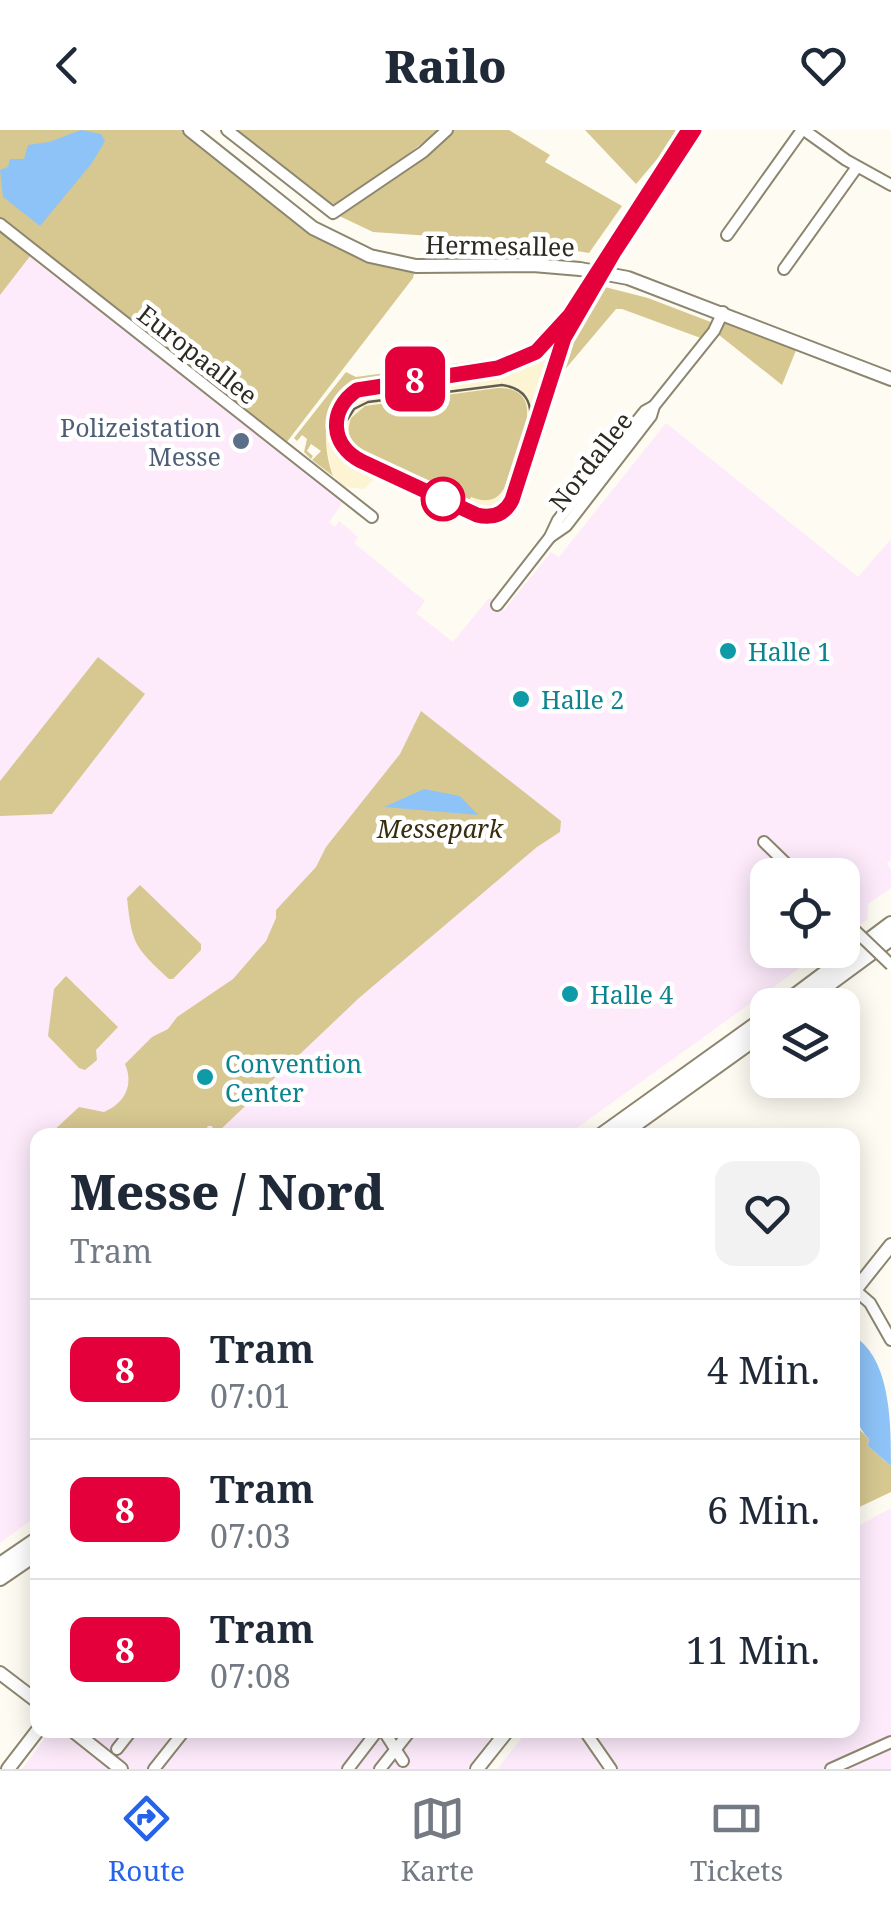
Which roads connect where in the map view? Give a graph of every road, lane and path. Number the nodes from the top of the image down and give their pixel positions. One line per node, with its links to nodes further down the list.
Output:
1 (190, 130): 10 (main road, Hermesallee)
2 (227, 130): 3 (street)
3 (448, 130)
4 (803, 130): 5 (street); 8 (street)
5 (857, 167): 6 (street); 9 (street)
6 (891, 185)
7 (0, 224): 12 (street, Europaallee)
8 (726, 235)
9 (784, 270)
10 (722, 312): 11 (main road, Hermesallee); 13 (street, Nordallee)
11 (891, 379)
12 (372, 517)
13 (497, 605)
14 (764, 842): 15 (street)
15 (780, 858)
16 (891, 924): 20 (highway)
17 (860, 935): 19 (street, bridge)
18 (891, 938): 21 (highway)
19 (891, 965)
20 (806, 988)
21 (823, 988)
22 (750, 1029): 24 (highway)
23 (750, 1042): 25 (highway)
24 (612, 1128)
25 (631, 1128)
26 (891, 1245): 27 (main road)
27 (860, 1284)
28 (860, 1296): 29 (street)
29 (891, 1340)
30 (30, 1544): 32 (highway)
31 (30, 1557): 33 (highway)
32 (0, 1565)
33 (0, 1578)
34 (0, 1673): 35 (main road)
35 (30, 1696)
36 (32, 1738): 49 (main road)
37 (82, 1738): 50 (main road)
38 (126, 1738): 46 (street)
39 (179, 1738): 51 (street)
40 (373, 1738): 52 (street)
41 (386, 1738): 47 (street)
42 (405, 1738): 47 (street)
43 (502, 1738): 54 (main road)
44 (589, 1738): 55 (street)
45 (891, 1742): 56 (street)
46 (117, 1749)
47 (396, 1750): 48 (street); 53 (street)
48 (403, 1761)
49 (8, 1769)
50 (121, 1769)
51 (154, 1769)
52 (348, 1769)
53 (380, 1769)
54 (478, 1769)
55 (610, 1769)
56 (831, 1769)

